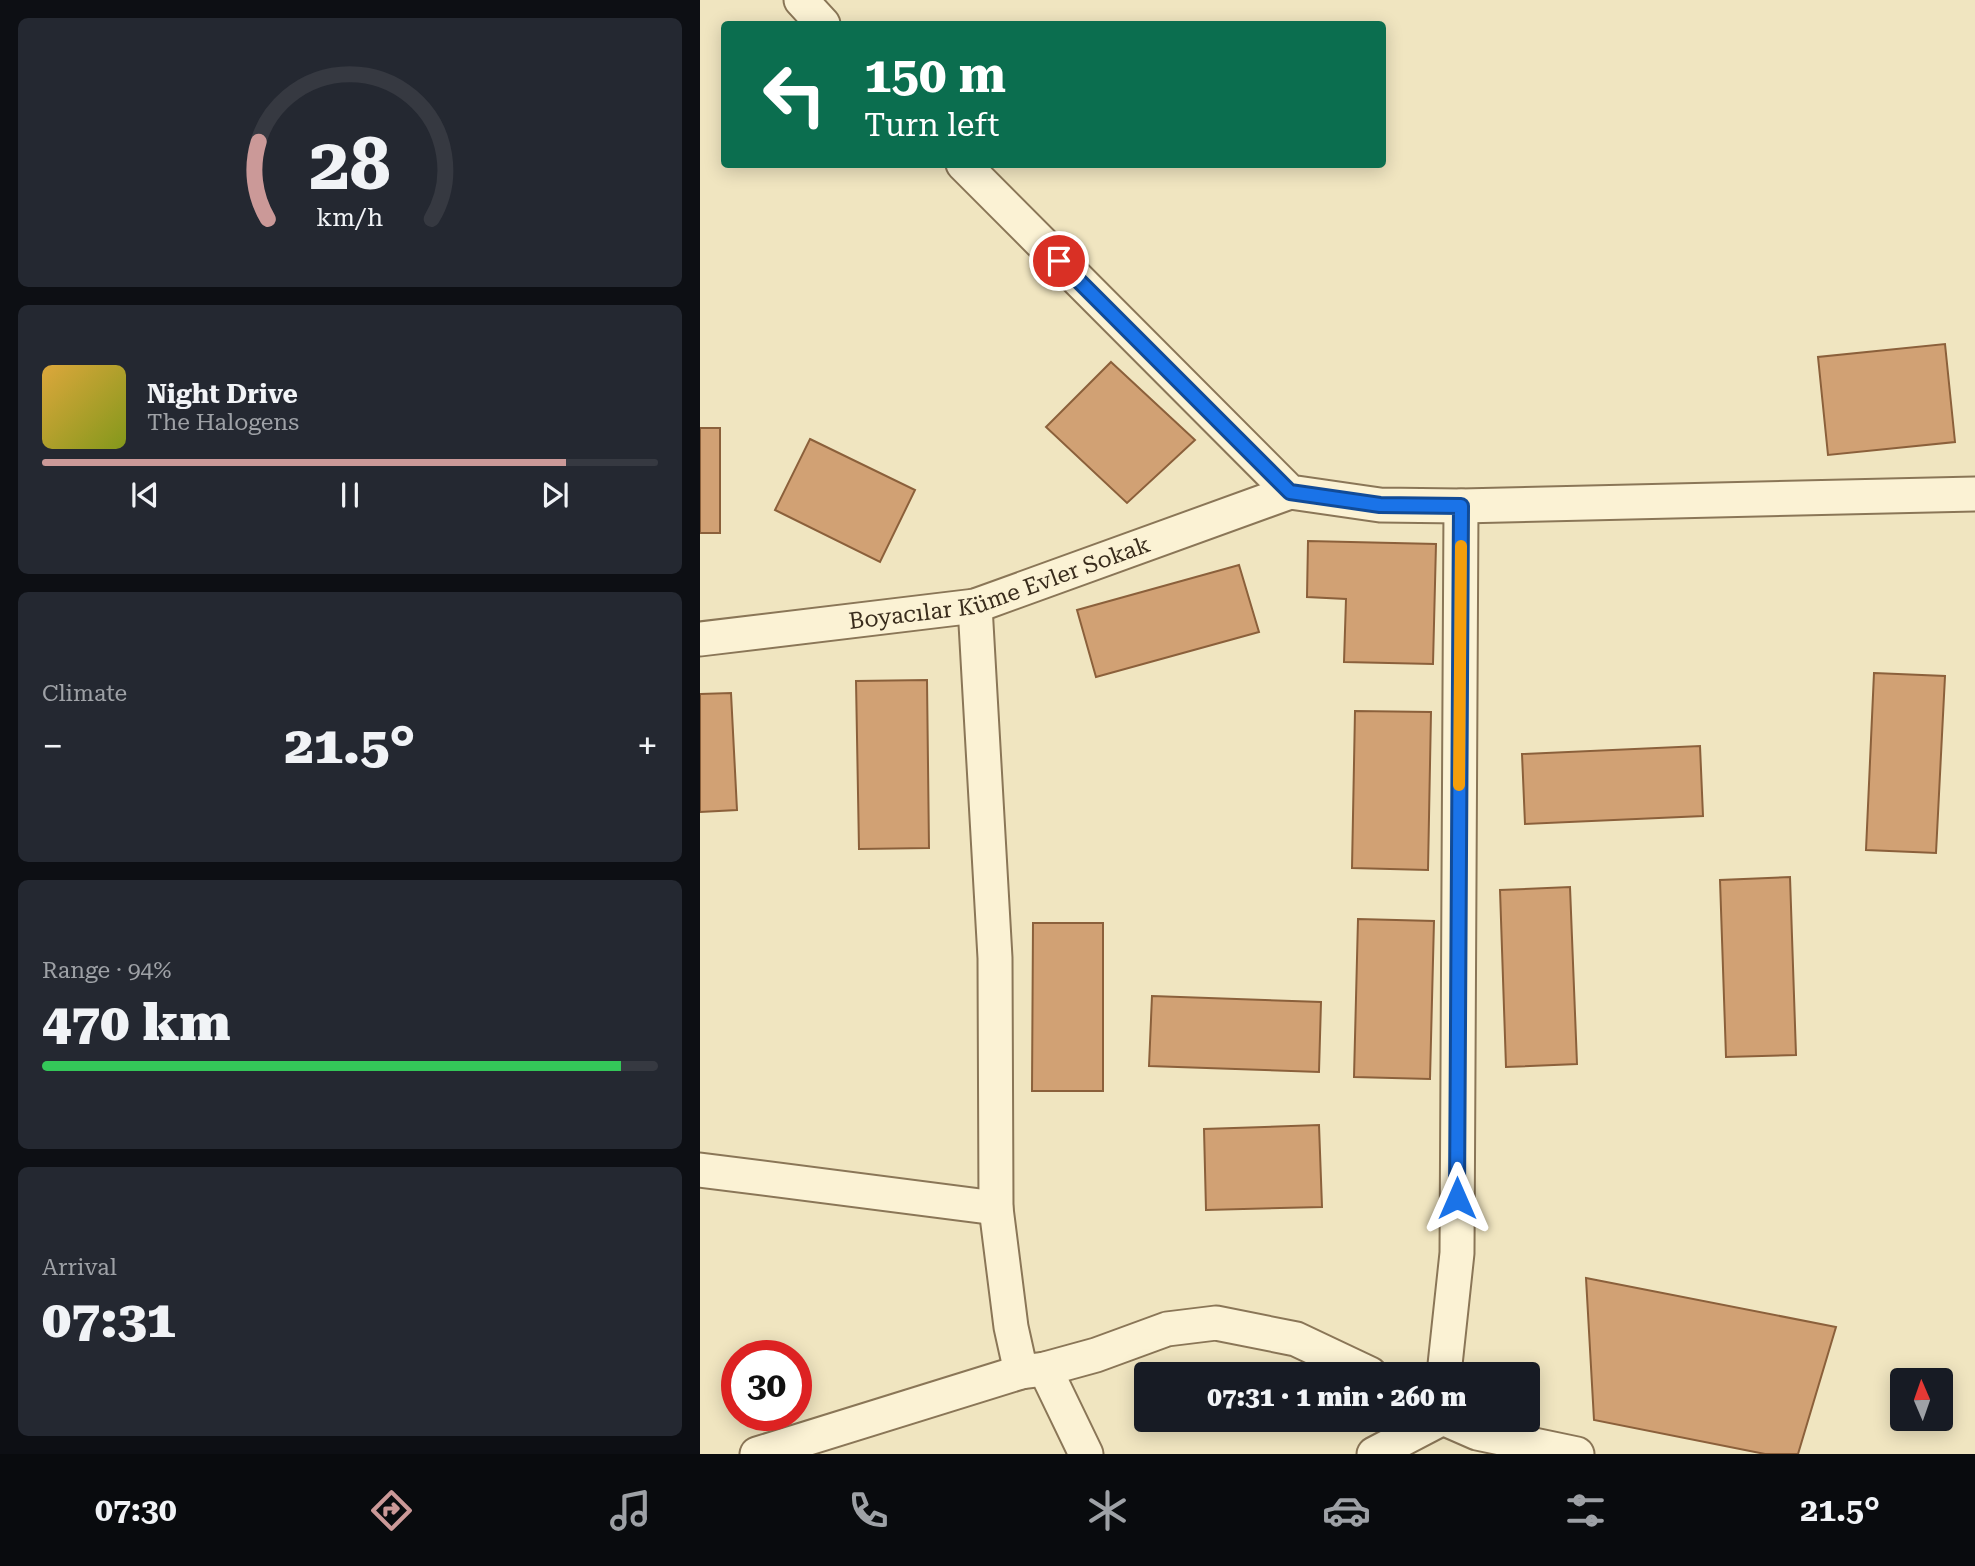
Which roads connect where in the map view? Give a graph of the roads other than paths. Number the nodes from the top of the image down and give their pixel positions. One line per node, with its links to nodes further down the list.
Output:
1 (801, 0): 2 (street)
2 (820, 21)
3 (967, 168): 4 (street)
4 (1290, 492): 6 (street); 7 (street, Boyacılar Küme Evler Sokak)
5 (1975, 494): 6 (street)
6 (1461, 506): 12 (street)
7 (975, 607): 8 (street, Boyacılar Küme Evler Sokak); 10 (street)
8 (700, 639)
9 (700, 1170): 10 (street)
10 (996, 1208): 13 (street)
11 (1345, 1362): 13 (street)
12 (1445, 1362)
13 (1033, 1370): 16 (street); 17 (street)
14 (1417, 1432): 18 (street)
15 (1475, 1432): 19 (street)
16 (757, 1454)
17 (1086, 1454)
18 (1374, 1454)
19 (1577, 1454)

